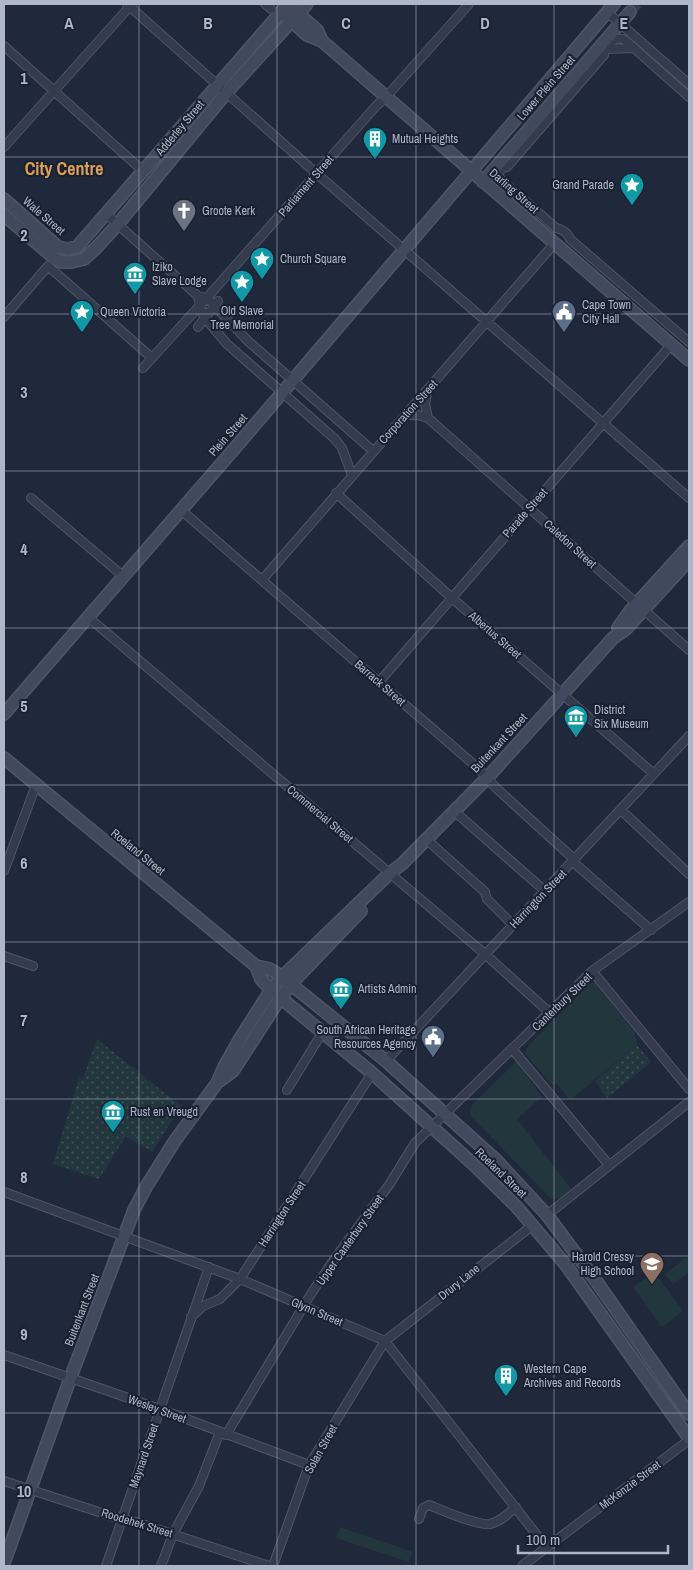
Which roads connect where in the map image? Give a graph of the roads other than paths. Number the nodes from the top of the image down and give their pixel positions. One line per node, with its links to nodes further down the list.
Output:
1 (129, 4): 10 (street); 12 (street)
2 (307, 4): 7 (main road, Adderley Street)
3 (469, 4): 14 (street, Parliament Street)
4 (278, 7): 7 (main road, Darling Street); 10 (main road, Adderley Street)
5 (610, 8): 8 (street); 18 (main road, Lower Plein Street)
6 (630, 12): 8 (main road, Lower Plein Street)
7 (295, 17): 13 (main road, Adderley Street); 14 (main road, Darling Street)
8 (620, 24): 11 (street); 20 (main road, Lower Plein Street)
9 (4, 46): 12 (street)
10 (217, 84): 13 (street); 17 (main road, Adderley Street)
11 (689, 84)
12 (54, 91): 16 (street); 17 (street)
13 (227, 92): 19 (street); 24 (main road, Adderley Street)
14 (386, 97): 18 (main road, Darling Street); 19 (street, Parliament Street)
15 (689, 97): 36 (street)
16 (4, 147)
17 (143, 171): 22 (main road, Adderley Street)
18 (471, 171): 20 (main road, Darling Street); 26 (main road, Plein Street)
19 (316, 173): 26 (street); 29 (street, Parliament Street)
20 (483, 182): 25 (main road, Darling Street)
21 (4, 199): 27 (main road, Wale Street)
22 (106, 214): 24 (street); 27 (main road, Adderley Street)
23 (4, 215): 28 (main road, Wale Street)
24 (118, 224): 28 (main road, Adderley Street); 29 (street)
25 (554, 244): 34 (street, Corporation Street); 37 (main road, Darling Street)
26 (404, 249): 34 (street); 41 (main road, Plein Street)
27 (67, 250)
28 (71, 262)
29 (203, 297): 30 (street); 31 (street)
30 (216, 304): 33 (street); 41 (street)
31 (200, 306): 33 (street); 38 (street)
32 (4, 317): 38 (street)
33 (204, 317): 35 (street); 43 (street)
34 (487, 321): 42 (street, Corporation Street); 46 (street)
35 (198, 326)
36 (689, 342)
37 (671, 345): 39 (main road, Darling Street); 46 (street, Parade Street)
38 (152, 358): 40 (street)
39 (689, 360)
40 (143, 368)
41 (292, 380): 43 (main road, Plein Street); 47 (street)
42 (428, 390): 44 (street, Corporation Street); 45 (street)
43 (282, 392): 48 (street); 53 (main road, Plein Street)
44 (407, 415): 45 (street); 47 (street, Corporation Street)
45 (428, 418): 52 (street, Caledon Street)
46 (604, 422): 51 (street); 52 (street, Parade Street)
47 (373, 451): 48 (street, Corporation Street)
48 (352, 475): 49 (street, Corporation Street)
49 (336, 493): 57 (street, Corporation Street); 58 (street, Albertus Street)
50 (31, 498): 56 (street)
51 (689, 498)
52 (530, 508): 58 (street, Parade Street); 59 (street, Caledon Street)
53 (181, 510): 56 (main road, Plein Street); 57 (street, Barrack Street)
54 (689, 546): 59 (main road, Buitenkant Street)
55 (689, 560): 59 (main road, Buitenkant Street)
56 (123, 576): 60 (main road, Plein Street)
57 (262, 580): 62 (street, Barrack Street)
58 (452, 598): 62 (street, Parade Street); 63 (street, Albertus Street)
59 (640, 607): 61 (street, Caledon Street); 63 (main road, Buitenkant Street)
60 (88, 617): 64 (main road, Plein Street); 76 (street, Commercial Street)
61 (689, 650)
62 (379, 682): 68 (street, Barrack Street)
63 (563, 694): 67 (street, Albertus Street); 68 (main road, Buitenkant Street)
64 (4, 714)
65 (689, 736): 67 (street, Harrington Street)
66 (4, 758): 69 (main road, Roeland Street)
67 (654, 774): 70 (street, Harrington Street)
68 (487, 778): 71 (main road, Buitenkant Street); 73 (street, Barrack Street)
69 (36, 785): 74 (street); 84 (main road, Roeland Street)
70 (622, 810): 73 (street, Harrington Street); 75 (street)
71 (454, 811): 72 (main road, Buitenkant Street); 77 (street)
72 (426, 839): 76 (main road, Buitenkant Street); 79 (street)
73 (574, 861): 77 (street, Harrington Street); 80 (street, Barrack Street)
74 (4, 871)
75 (689, 874)
76 (392, 875): 81 (street, Commercial Street); 86 (main road, Buitenkant Street)
77 (545, 892): 79 (street, Harrington Street)
78 (689, 902): 80 (street, Canterbury Street)
79 (513, 925): 81 (street, Harrington Street)
80 (651, 930): 85 (street, Canterbury Street)
81 (485, 954): 89 (street, Commercial Street); 92 (street, Harrington Street)
82 (4, 956): 83 (street)
83 (33, 966)
84 (256, 966): 86 (main road, Roeland Street); 87 (main road, Roeland Street)
85 (592, 971): 89 (street, Canterbury Street); 95 (street)
86 (286, 981): 87 (main road, Buitenkant Street); 88 (main road, Buitenkant Street); 92 (main road, Roeland Street)
87 (271, 990): 88 (main road, Roeland Street); 94 (main road, Buitenkant Street)
88 (280, 998): 90 (main road, Roeland Street); 94 (main road, Buitenkant Street)
89 (550, 1013): 91 (street, Canterbury Street)
90 (322, 1033): 93 (main road, Roeland Street); 96 (street)
91 (513, 1050): 98 (street, Canterbury Street); 100 (street)
92 (386, 1061): 98 (main road, Roeland Street)
93 (372, 1073): 99 (main road, Roeland Street); 106 (street, Harrington Street)
94 (217, 1083): 104 (main road, Buitenkant Street)
95 (689, 1089)
96 (287, 1090)
97 (689, 1102): 100 (street)
98 (446, 1115): 99 (street, Upper Canterbury Street); 102 (main road, Roeland Street)
99 (432, 1128): 103 (main road, Roeland Street); 107 (street, Upper Canterbury Street)
100 (609, 1165): 102 (street)
101 (4, 1192): 104 (street, Glynn Street)
102 (547, 1215): 113 (main road, Roeland Street)
103 (533, 1225): 109 (street, Drury Lane); 115 (main road, Roeland Street)
104 (124, 1236): 105 (street, Glynn Street); 111 (main road, Buitenkant Street)
105 (208, 1267): 106 (street, Glynn Street); 108 (street, Maynard Street)
106 (240, 1279): 107 (street, Glynn Street); 108 (street)
107 (304, 1306): 109 (street, Glynn Street); 114 (street, Upper Canterbury Street)
108 (190, 1318): 112 (street, Maynard Street)
109 (386, 1341): 116 (street, Solan Street); 119 (street, Glynn Street)
110 (4, 1354): 111 (street, Wesley Street)
111 (70, 1379): 112 (street, Wesley Street); 118 (main road, Buitenkant Street)
112 (160, 1409): 114 (street, Wesley Street); 120 (street, Maynard Street)
113 (689, 1414)
114 (223, 1433): 116 (street, Wesley Street); 122 (street, Upper Canterbury Street)
115 (689, 1439): 123 (street, McKenzie Street)
116 (309, 1465): 128 (street, Solan Street)
117 (4, 1481): 118 (street, Roodehek Street)
118 (31, 1490): 120 (street, Roodehek Street); 124 (main road, Buitenkant Street)
119 (516, 1507): 121 (street); 123 (street, Glynn Street)
120 (122, 1518): 122 (street, Roodehek Street); 125 (street, Maynard Street)
121 (419, 1519)
122 (173, 1534): 126 (street, Upper Canterbury Street); 127 (street, Roodehek Street)
123 (547, 1548): 129 (street, McKenzie Street)
124 (4, 1563)
125 (106, 1566)
126 (161, 1566)
127 (269, 1566)
128 (273, 1566)
129 (522, 1566)

